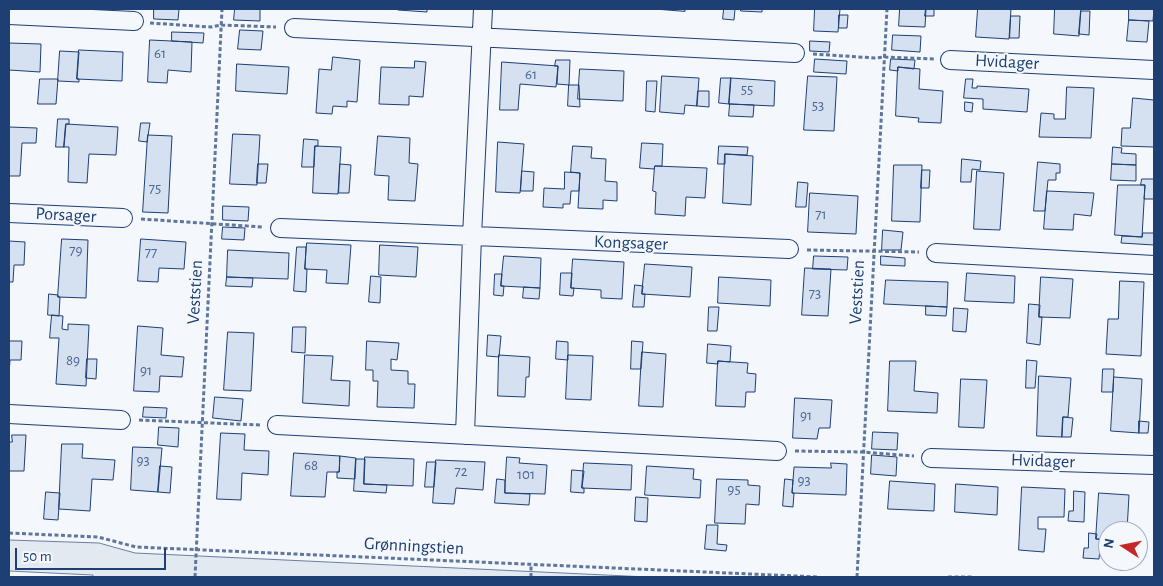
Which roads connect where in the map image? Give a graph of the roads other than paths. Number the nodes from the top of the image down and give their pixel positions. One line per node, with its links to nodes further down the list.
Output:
1 (483, 9): 5 (street)
2 (9, 15): 3 (street)
3 (134, 21)
4 (294, 28): 5 (street)
5 (482, 37): 6 (street); 12 (street)
6 (795, 53)
7 (950, 60): 8 (street, Hvidager)
8 (1154, 70)
9 (9, 213): 10 (street, Porsager)
10 (123, 218)
11 (280, 228): 12 (street, Kongsager)
12 (472, 236): 13 (street, Kongsager); 19 (street)
13 (789, 249)
14 (936, 253): 15 (street)
15 (1154, 265)
16 (9, 414): 17 (street)
17 (120, 420)
18 (276, 425): 19 (street)
19 (465, 435): 20 (street)
20 (777, 451)
21 (931, 458): 22 (street, Hvidager)
22 (1154, 465)

